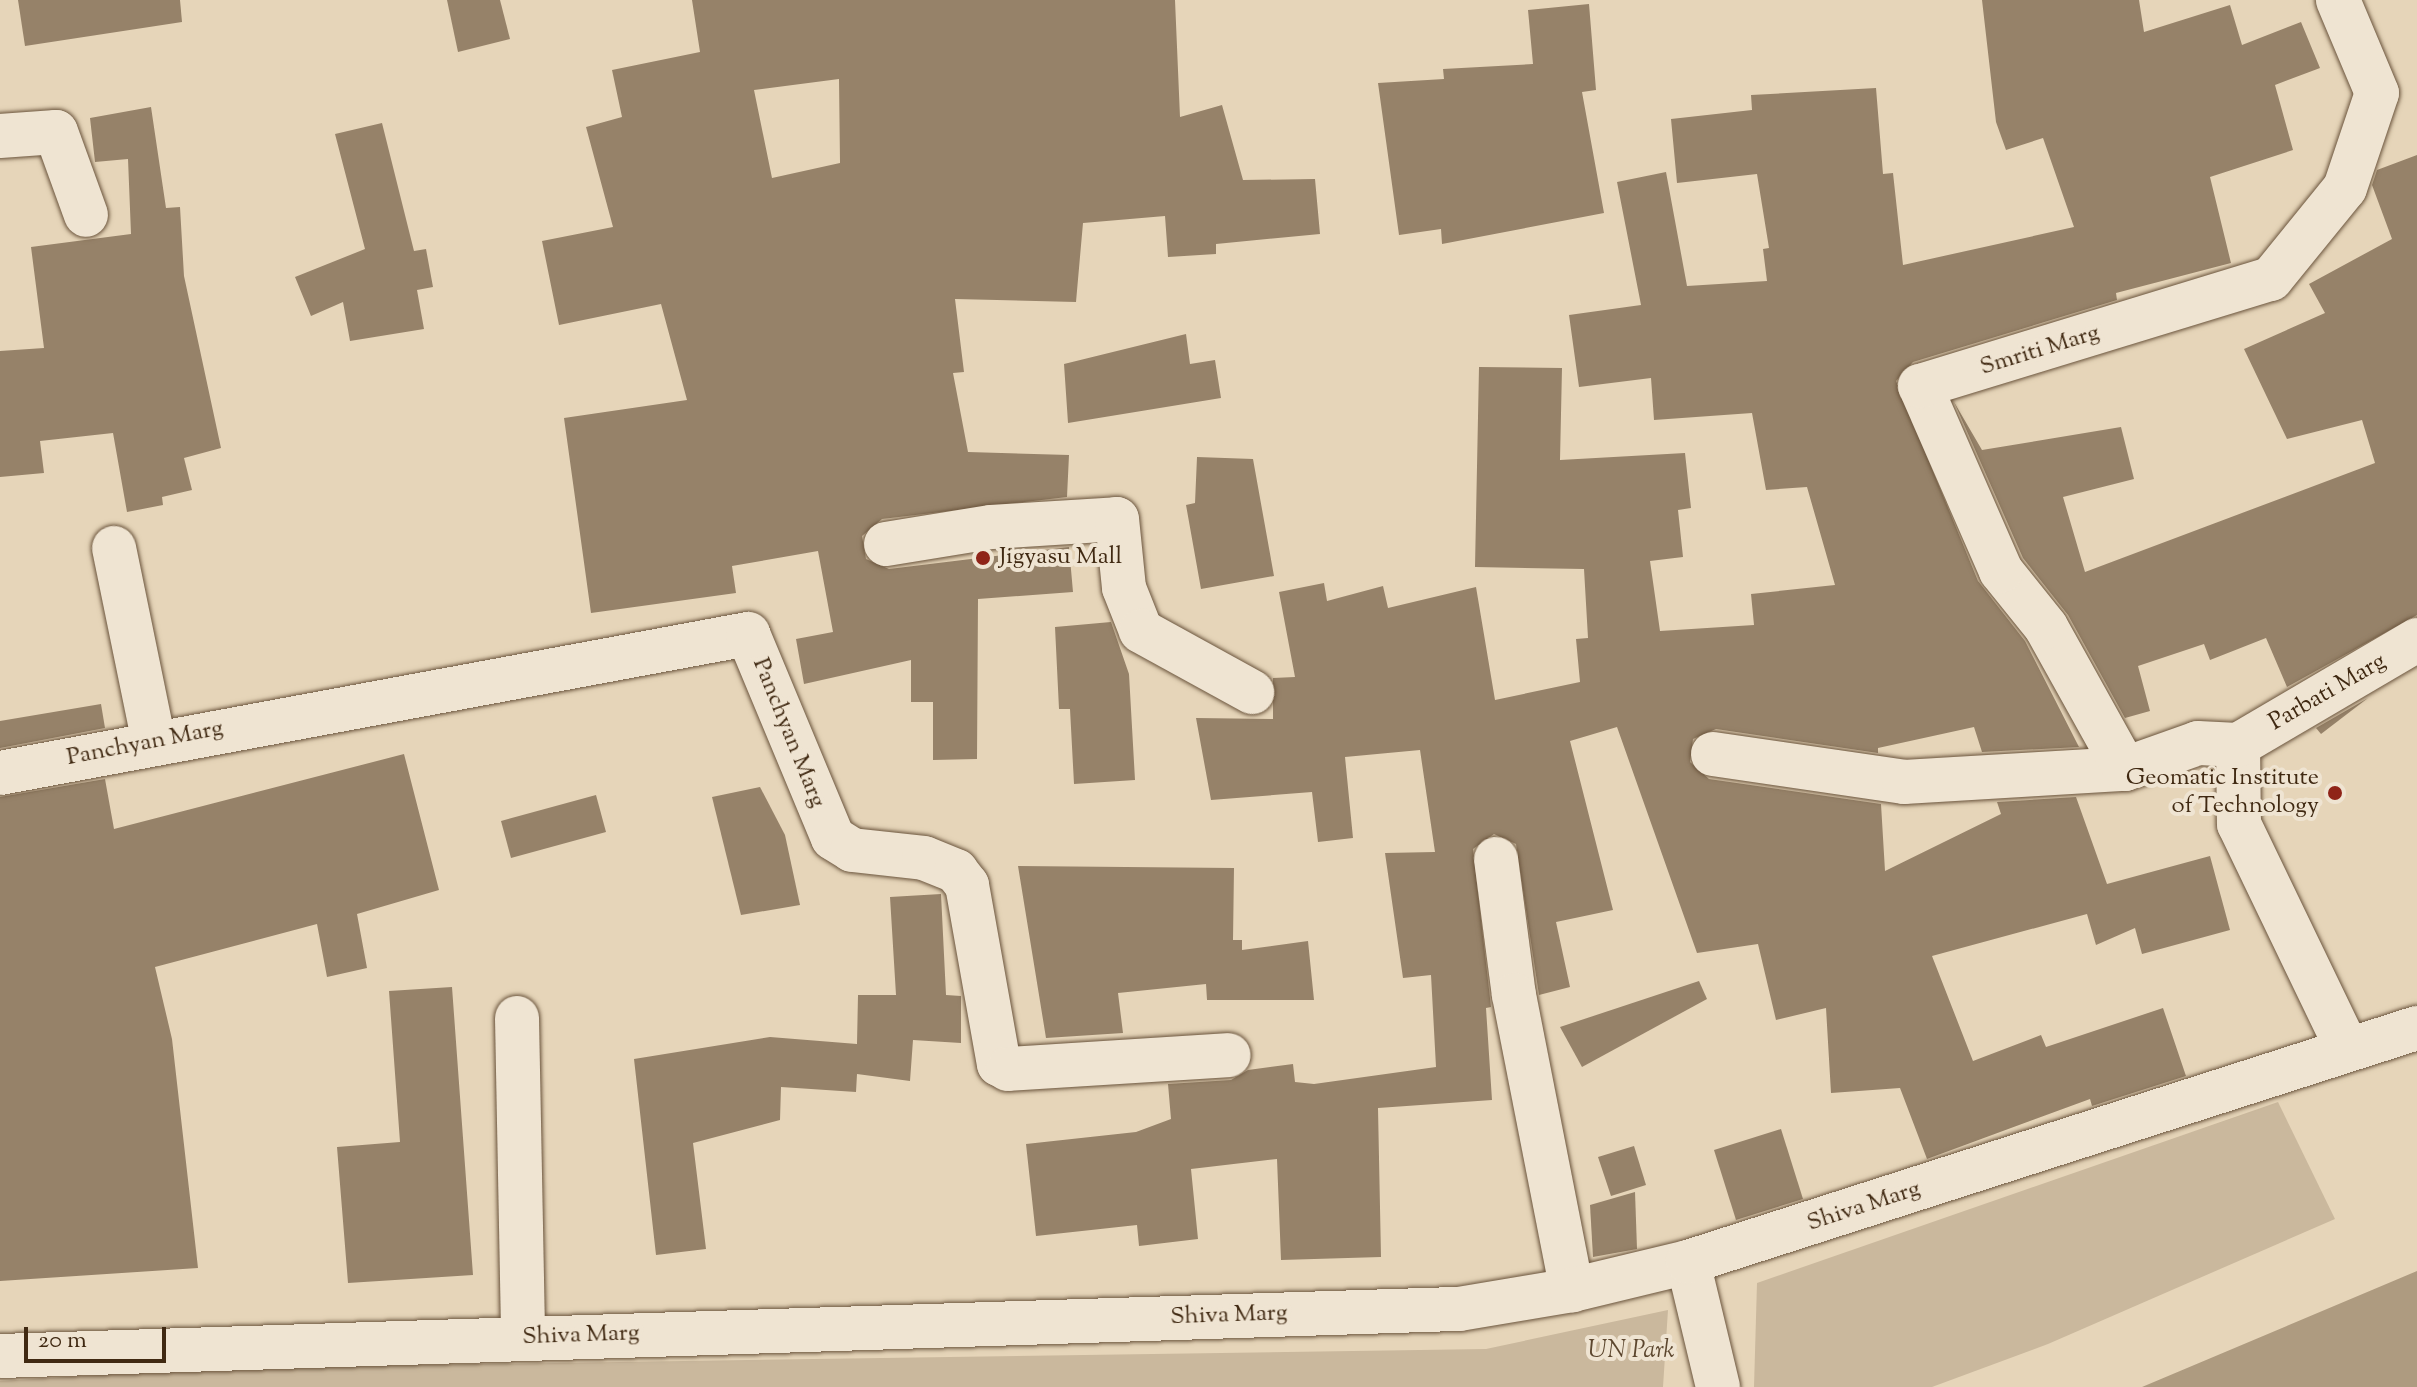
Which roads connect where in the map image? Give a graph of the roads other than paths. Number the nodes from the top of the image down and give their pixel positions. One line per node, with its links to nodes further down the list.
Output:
1 (2338, 0): 11 (street, Smriti Marg)
2 (0, 136): 3 (street)
3 (86, 215)
4 (886, 544): 7 (street)
5 (114, 548): 8 (street)
6 (2417, 640): 9 (street, Parbati Marg)
7 (1252, 692)
8 (154, 743): 12 (street, Panchyan Marg); 17 (street, Panchyan Marg)
9 (2238, 745): 11 (street); 16 (street)
10 (1713, 754): 11 (street)
11 (2125, 769)
12 (0, 773)
13 (1496, 859): 19 (street)
14 (517, 1018): 20 (street)
15 (2417, 1028): 16 (street, Shiva Marg)
16 (2347, 1048): 18 (street, Shiva Marg)
17 (1229, 1055)
18 (1688, 1262): 19 (street, Shiva Marg); 22 (street)
19 (1572, 1290): 20 (street, Shiva Marg)
20 (523, 1338): 21 (street, Shiva Marg)
21 (0, 1356)
22 (1718, 1387)

